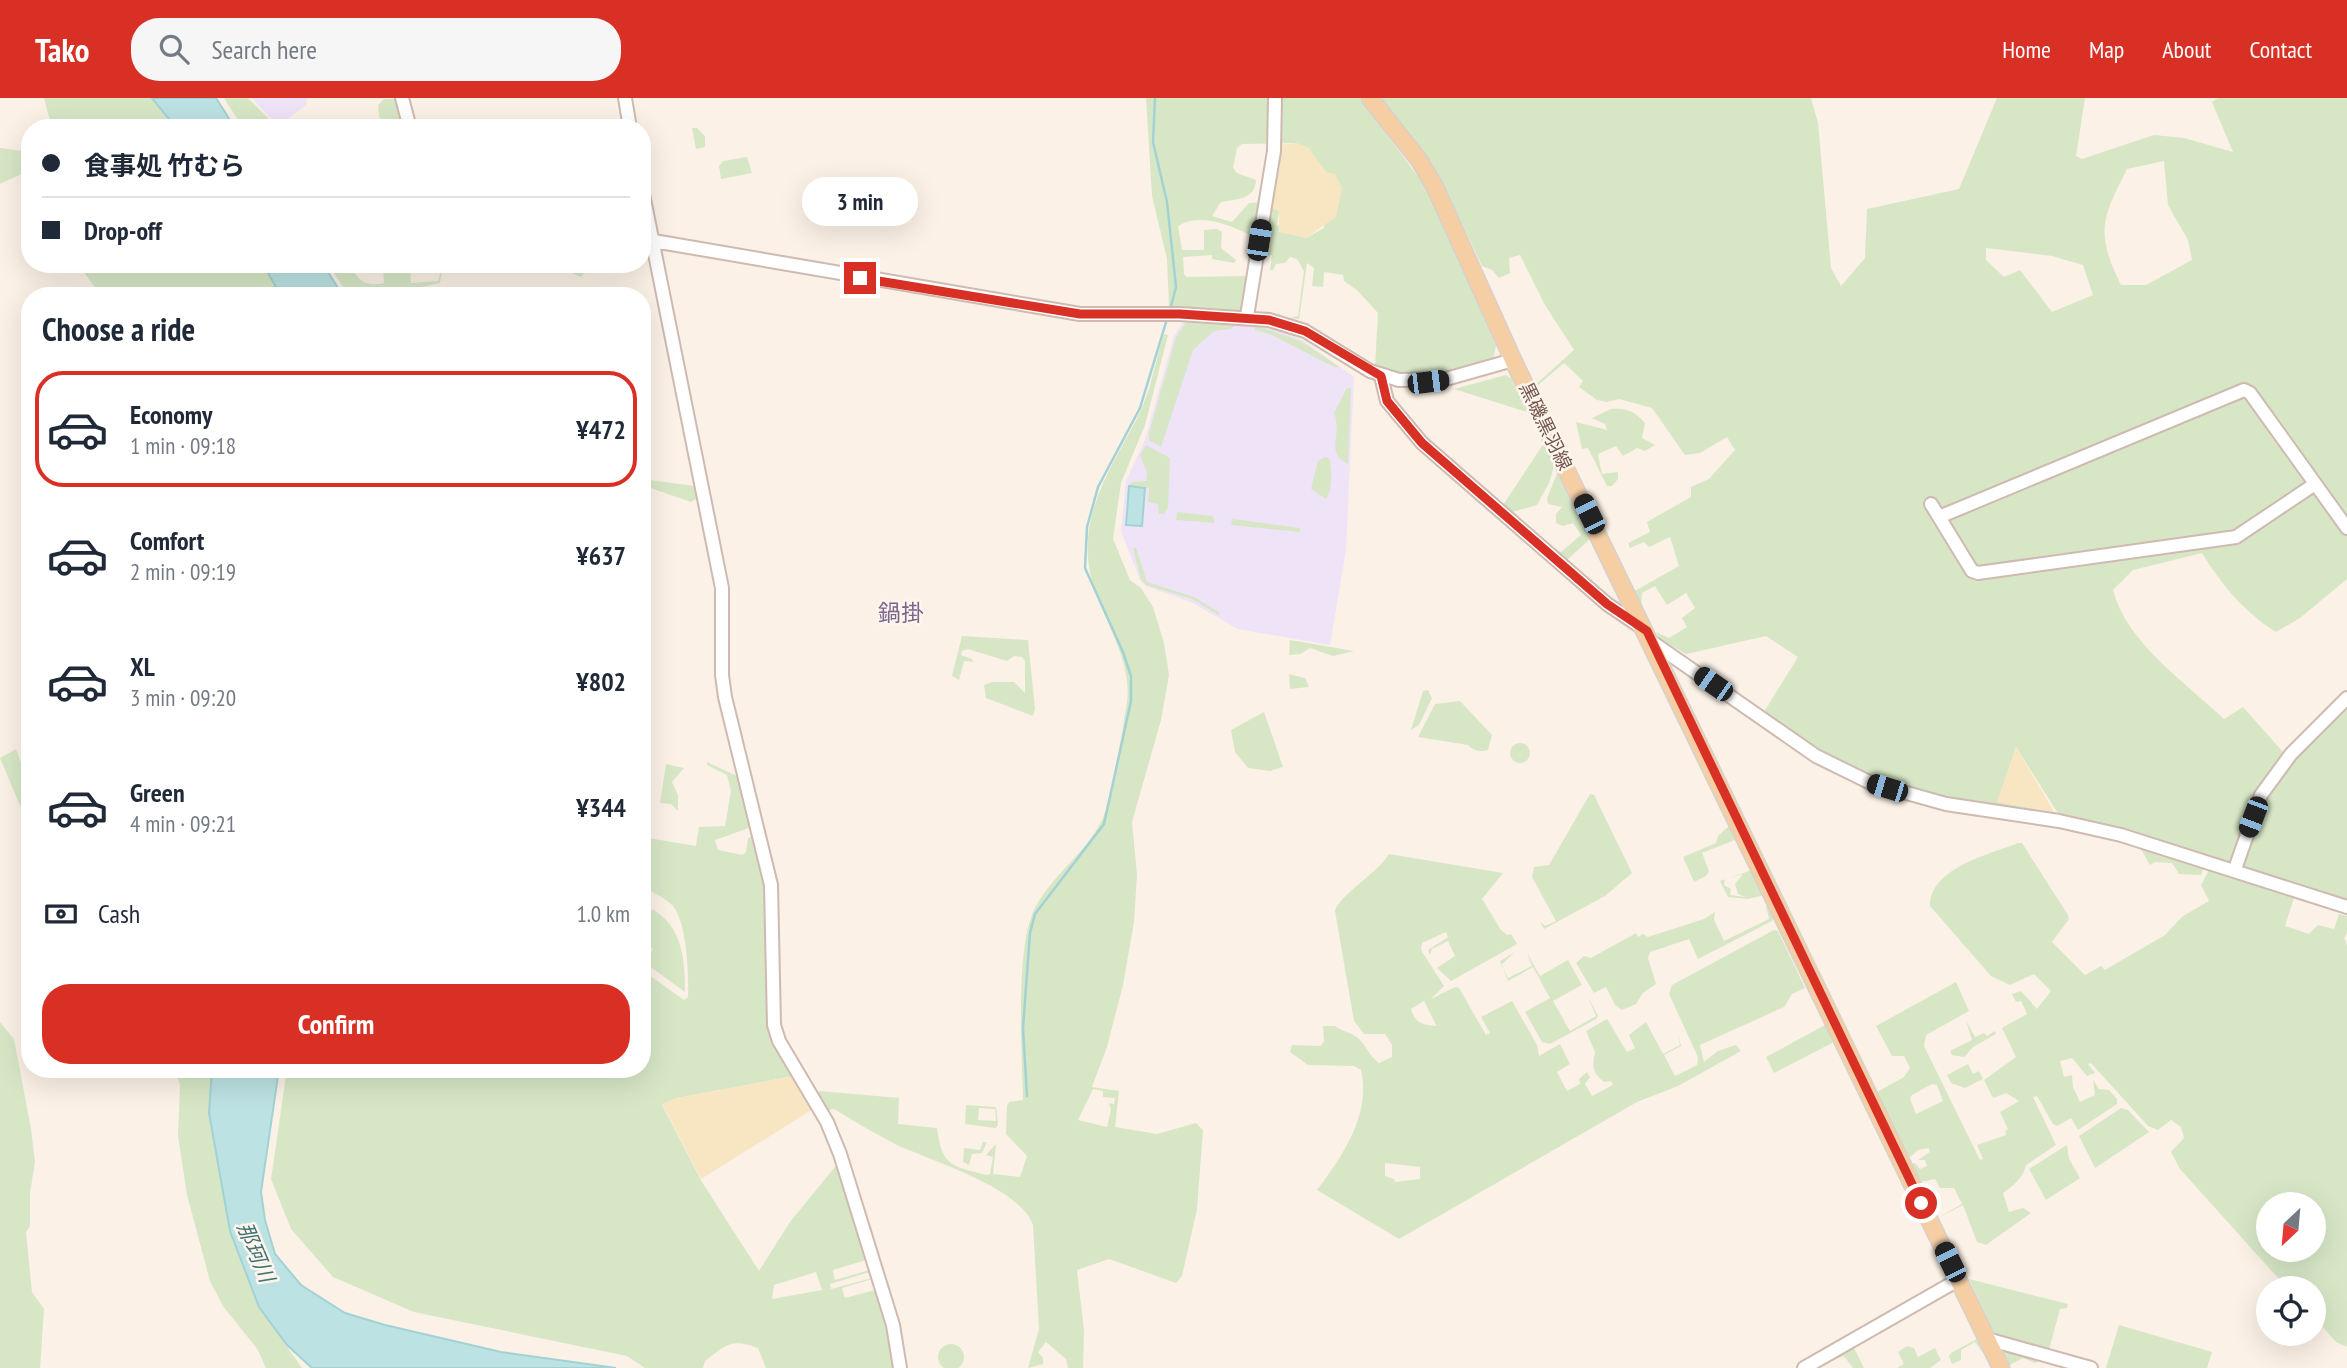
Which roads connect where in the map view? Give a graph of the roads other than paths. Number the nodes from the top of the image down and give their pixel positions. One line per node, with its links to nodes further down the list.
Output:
1 (402, 98): 5 (street)
2 (625, 98): 6 (street)
3 (1275, 98): 9 (street)
4 (1370, 98): 10 (main road, 黒磯黒羽線)
5 (407, 119)
6 (628, 119)
7 (651, 241): 9 (street)
8 (651, 259): 22 (street)
9 (1247, 316): 11 (street)
10 (1513, 360): 11 (street); 16 (main road, 黒磯黒羽線)
11 (1381, 376): 16 (street)
12 (2315, 484): 14 (street); 14 (street); 15 (street)
13 (1931, 504): 14 (street)
14 (1939, 517)
15 (2347, 528)
16 (1649, 636): 18 (street); 20 (main road, 黒磯黒羽線)
17 (2347, 698): 18 (street)
18 (2235, 869): 19 (street)
19 (2347, 907)
20 (1958, 1280): 21 (main road, 黒磯黒羽線); 23 (street)
21 (1987, 1339): 24 (main road, 黒磯黒羽線); 25 (street)
22 (900, 1368)
23 (1804, 1368)
24 (2001, 1368)
25 (2091, 1368)

